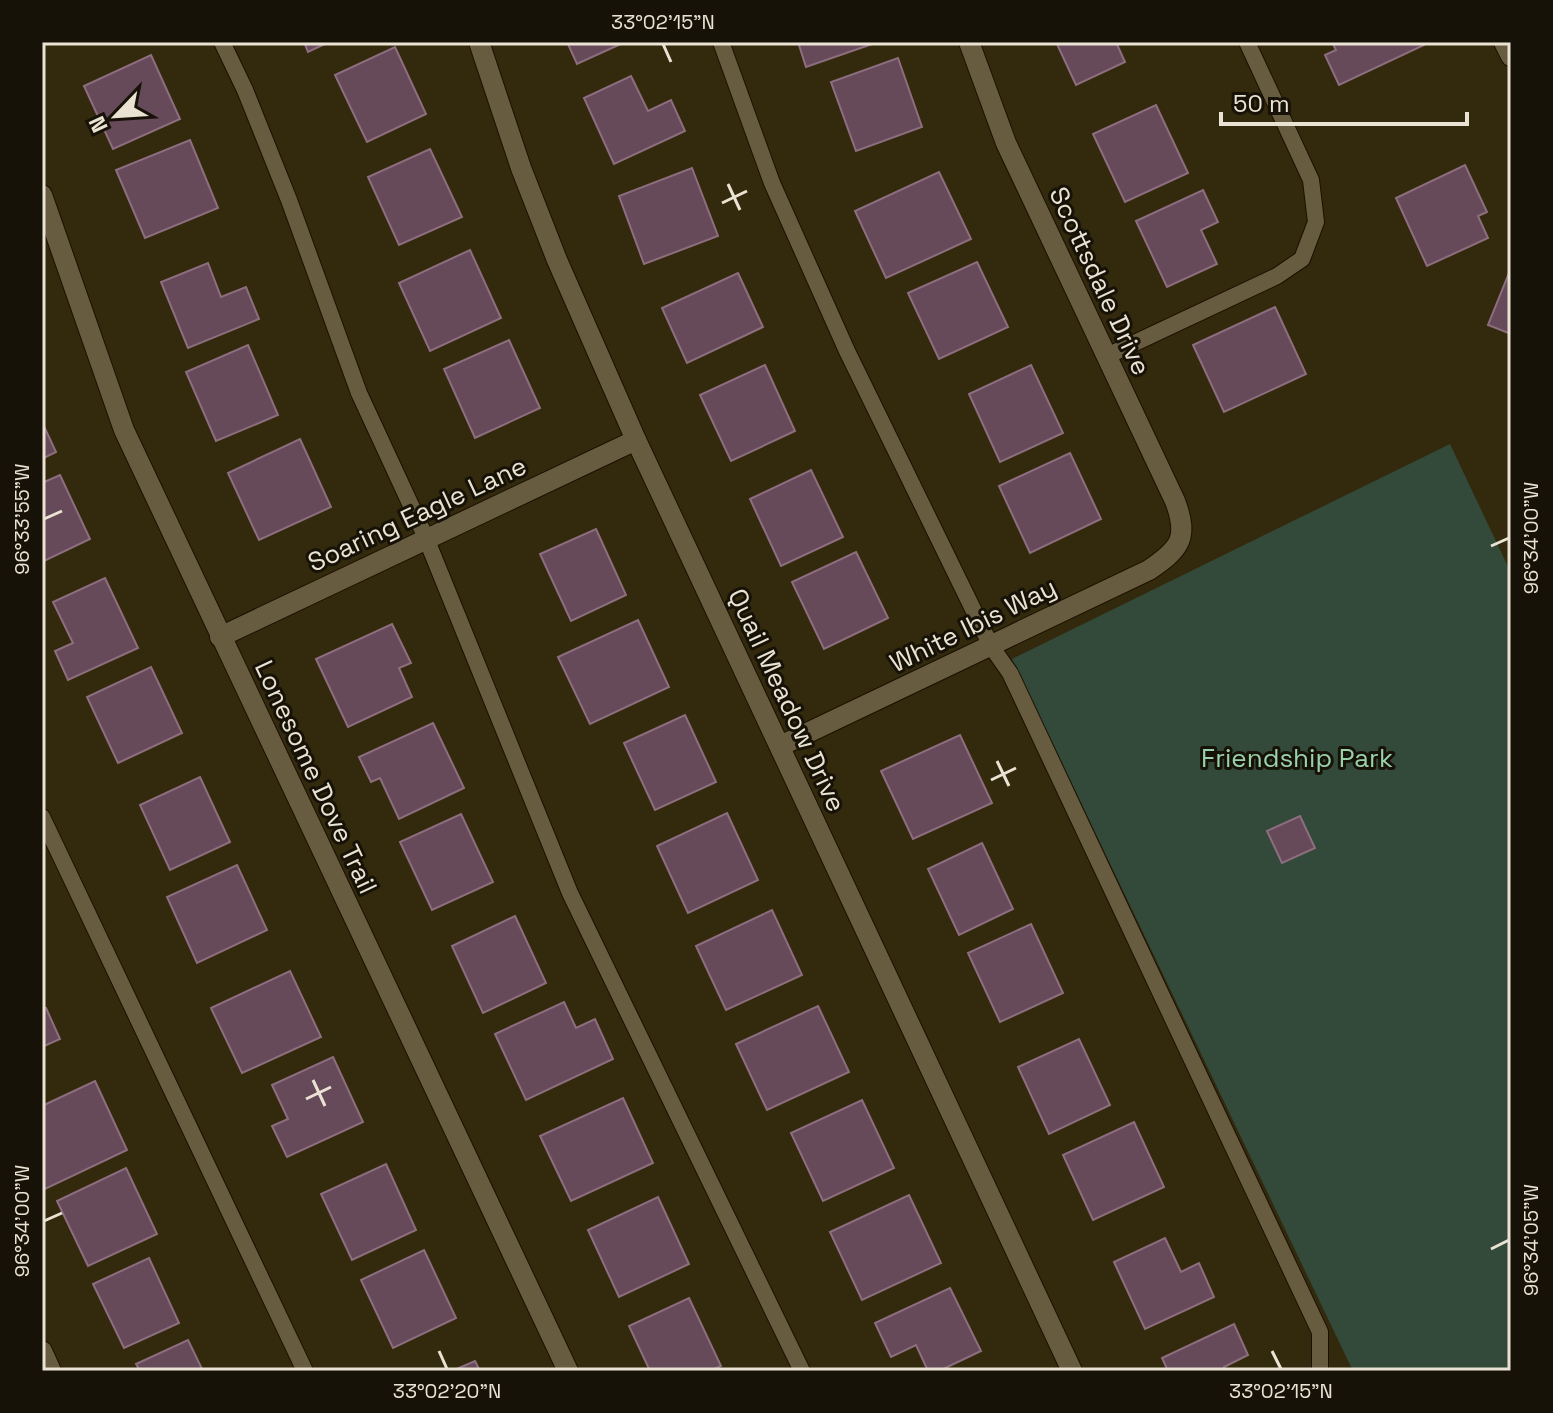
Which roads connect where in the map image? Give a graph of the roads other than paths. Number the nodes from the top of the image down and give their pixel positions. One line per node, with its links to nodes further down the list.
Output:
1 (222, 42): 11 (lane)
2 (479, 42): 10 (street, Quail Meadow Drive)
3 (721, 42): 14 (lane)
4 (969, 42): 9 (street, Scottsdale Drive)
5 (1247, 42): 9 (lane)
6 (1504, 42): 7 (street)
7 (1511, 56)
8 (42, 195): 13 (street, Lonesome Dove Trail)
9 (1107, 356): 12 (street, Scottsdale Drive)
10 (636, 440): 11 (street, Soaring Eagle Lane); 15 (street, Quail Meadow Drive)
11 (426, 538): 13 (street, Soaring Eagle Lane); 21 (lane)
12 (1180, 542): 14 (street, White Ibis Way)
13 (220, 637): 20 (street, Lonesome Dove Trail)
14 (991, 646): 15 (street, White Ibis Way); 23 (lane)
15 (780, 746): 22 (street, Quail Meadow Drive)
16 (42, 817): 19 (lane)
17 (42, 1351): 18 (street)
18 (51, 1371)
19 (305, 1371)
20 (568, 1371)
21 (802, 1371)
22 (1072, 1371)
23 (1320, 1371)

